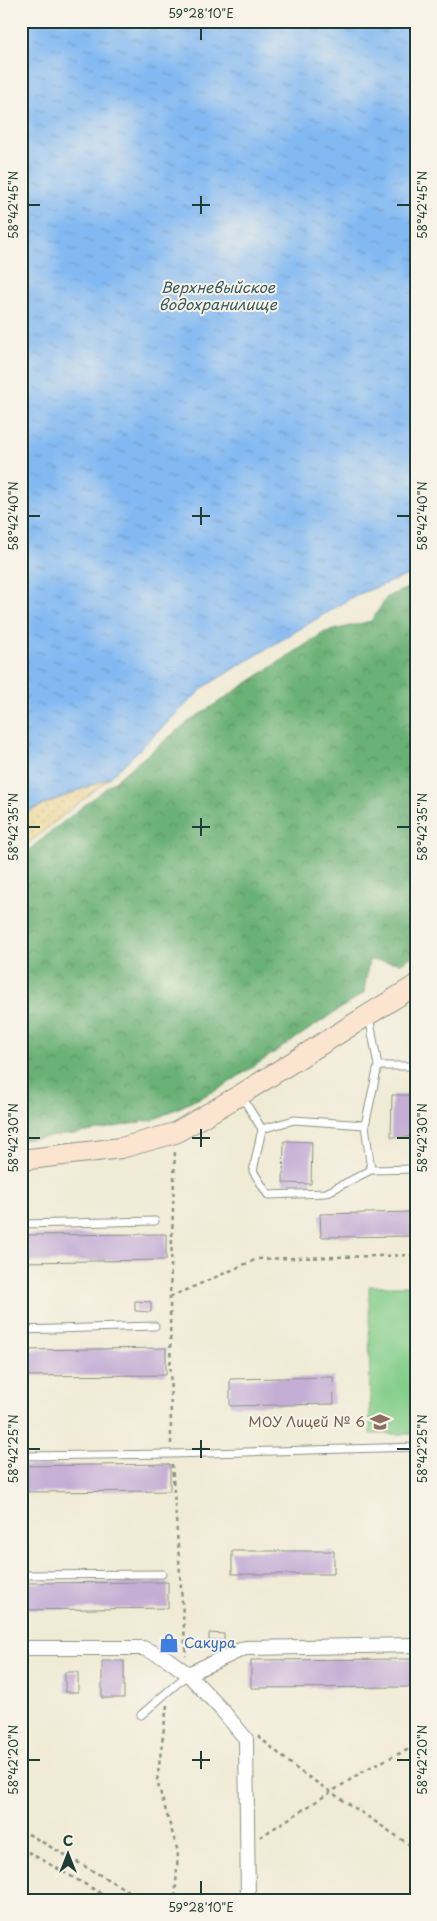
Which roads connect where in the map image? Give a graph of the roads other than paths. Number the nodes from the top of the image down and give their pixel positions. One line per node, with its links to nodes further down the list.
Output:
1 (416, 986): 2 (street)
2 (368, 1016): 3 (lane); 5 (street)
3 (378, 1066): 4 (lane); 6 (lane)
4 (416, 1066)
5 (240, 1095): 7 (lane); 8 (street)
6 (365, 1125): 7 (lane); 9 (lane)
7 (262, 1129): 9 (lane)
8 (21, 1160)
9 (371, 1170): 10 (lane)
10 (416, 1170)
11 (155, 1221): 12 (lane)
12 (21, 1224)
13 (155, 1326): 14 (lane)
14 (21, 1330)
15 (416, 1447): 16 (lane)
16 (21, 1456)
17 (162, 1574): 18 (lane)
18 (21, 1575)
19 (416, 1645): 21 (street)
20 (21, 1648): 21 (street)
21 (188, 1674): 22 (lane); 23 (street)
22 (141, 1715)
23 (248, 1900)

